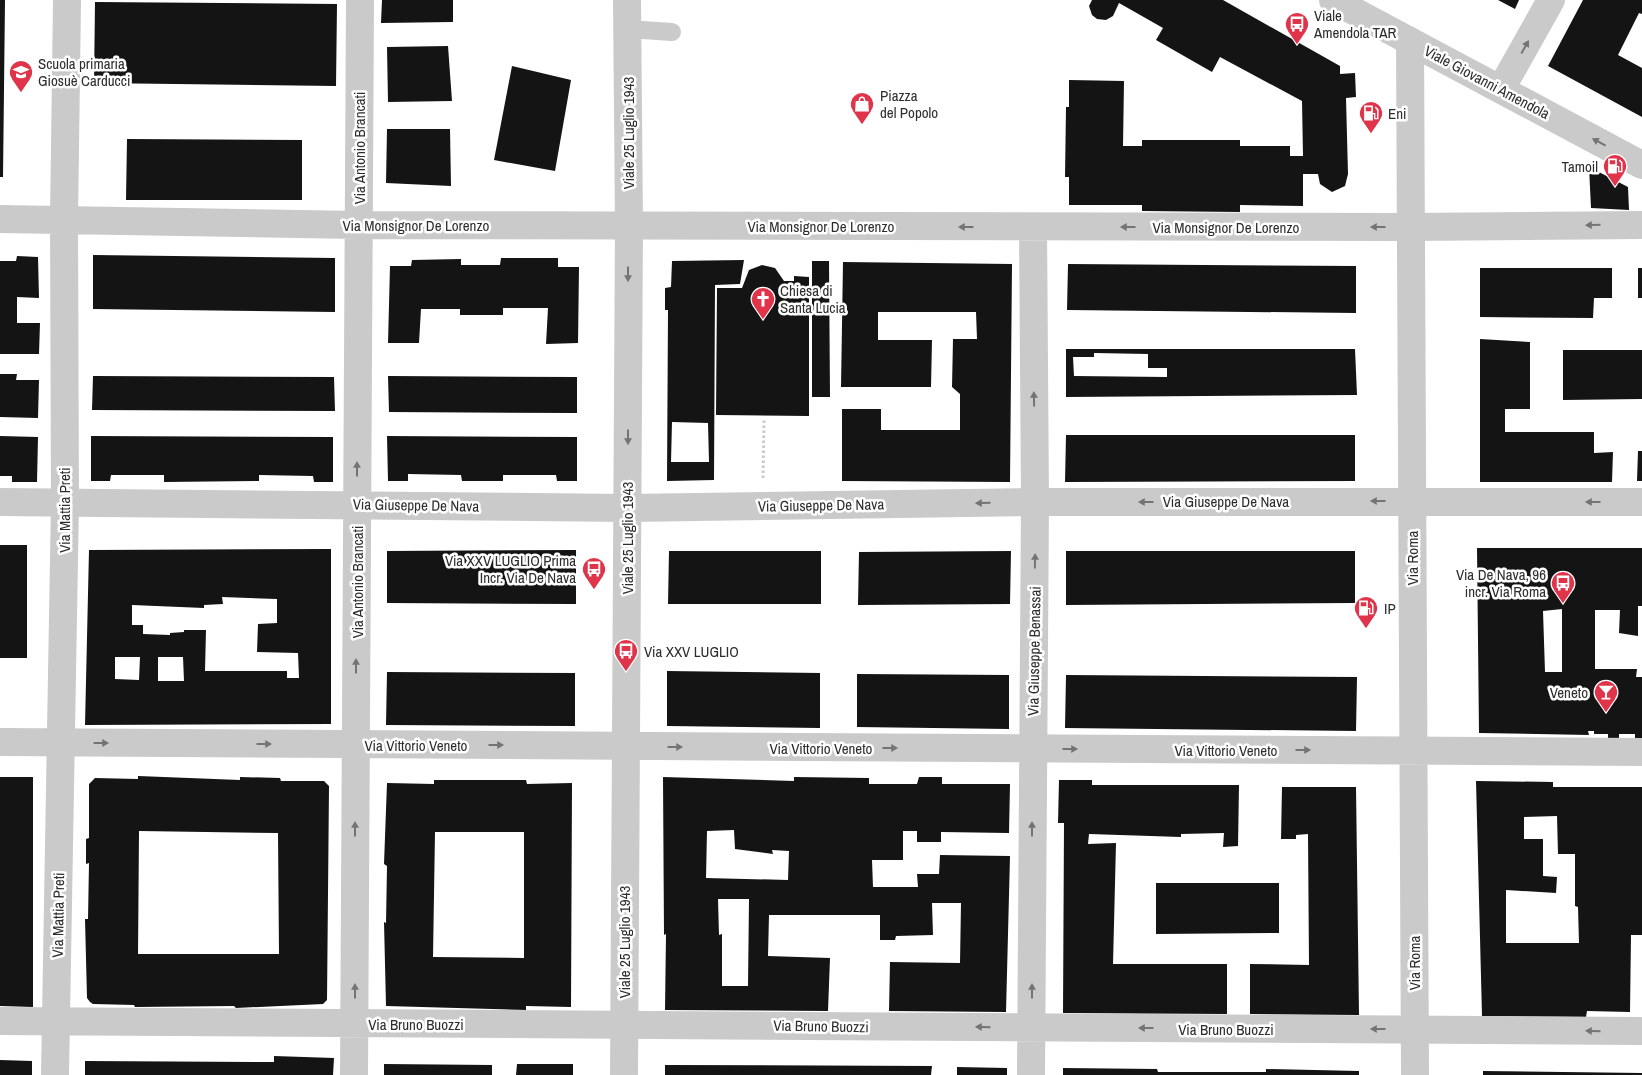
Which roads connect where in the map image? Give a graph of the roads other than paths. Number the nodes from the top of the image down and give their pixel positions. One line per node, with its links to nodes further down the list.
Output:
1 (67, 0): 12 (street, Via Mattia Preti)
2 (360, 0): 13 (street, Via Antonio Brancati)
3 (627, 0): 6 (street, Viale 25 Luglio 1943)
4 (1333, 0): 8 (street, Viale Giovanni Amendola)
5 (1551, 0): 9 (street, one-way to 5)
6 (627, 29): 7 (lane); 14 (street, Viale 25 Luglio 1943)
7 (672, 32)
8 (1410, 41): 9 (street, Viale Giovanni Amendola); 17 (street, Via Roma)
9 (1501, 90): 10 (street, Viale Giovanni Amendola, one-way to 9)
10 (1642, 165)
11 (0, 219): 12 (street, Via Monsignor De Lorenzo)
12 (64, 220): 13 (street, Via Monsignor De Lorenzo); 20 (street, Via Mattia Preti)
13 (358, 225): 14 (street, Via Monsignor De Lorenzo); 23 (street, Via Antonio Brancati, one-way to 13)
14 (629, 225): 16 (street, Via Monsignor De Lorenzo, one-way to 14); 24 (street, Viale 25 Luglio 1943, one-way to 24)
15 (1642, 225): 17 (street, Via Monsignor De Lorenzo, one-way to 17)
16 (1033, 226): 17 (street, Via Monsignor De Lorenzo, one-way to 16); 21 (street, Via Giuseppe Benassai, one-way to 16)
17 (1410, 227): 18 (street, Via Roma)
18 (1411, 501): 21 (street, Via Giuseppe De Nava, one-way to 21); 22 (street, Via Giuseppe De Nava, one-way to 18); 30 (street, Via Roma)
19 (0, 502): 20 (street, Via Giuseppe De Nava)
20 (65, 502): 23 (street, Via Giuseppe De Nava); 26 (street, Via Mattia Preti)
21 (1035, 502): 24 (street, Via Giuseppe De Nava, one-way to 24); 29 (street, Via Giuseppe Benassai, one-way to 21)
22 (1642, 502)
23 (357, 504): 24 (street, Via Giuseppe De Nava); 27 (street, Via Antonio Brancati, one-way to 23)
24 (628, 508): 28 (street, Viale 25 Luglio 1943)
25 (0, 742): 26 (street, Via Vittorio Veneto)
26 (62, 742): 27 (street, Via Vittorio Veneto, one-way to 27); 32 (street, Via Mattia Preti)
27 (356, 744): 28 (street, Via Vittorio Veneto, one-way to 28); 34 (street, Via Antonio Brancati, one-way to 27)
28 (626, 746): 29 (street, Via Vittorio Veneto, one-way to 29); 35 (street, Viale 25 Luglio 1943)
29 (1032, 749): 30 (street, Via Vittorio Veneto, one-way to 30); 36 (street, Via Giuseppe Benassai, one-way to 29)
30 (1413, 751): 31 (street, Via Vittorio Veneto); 37 (street, Via Roma)
31 (1642, 752)
32 (55, 1020): 33 (street, Via Bruno Buozzi); 34 (street, Via Bruno Buozzi); 39 (street, Via Mattia Preti)
33 (0, 1021)
34 (355, 1024): 35 (street, Via Bruno Buozzi); 40 (street, Via Antonio Brancati)
35 (624, 1024): 36 (street, Via Bruno Buozzi, one-way to 35); 41 (street, Viale 25 Luglio 1943)
36 (1032, 1028): 37 (street, Via Bruno Buozzi, one-way to 36); 42 (street, Via Giuseppe Benassai)
37 (1414, 1029): 38 (street, Via Bruno Buozzi, one-way to 37); 43 (street, Via Roma)
38 (1642, 1032)
39 (55, 1075)
40 (354, 1075)
41 (624, 1075)
42 (1031, 1075)
43 (1415, 1075)

